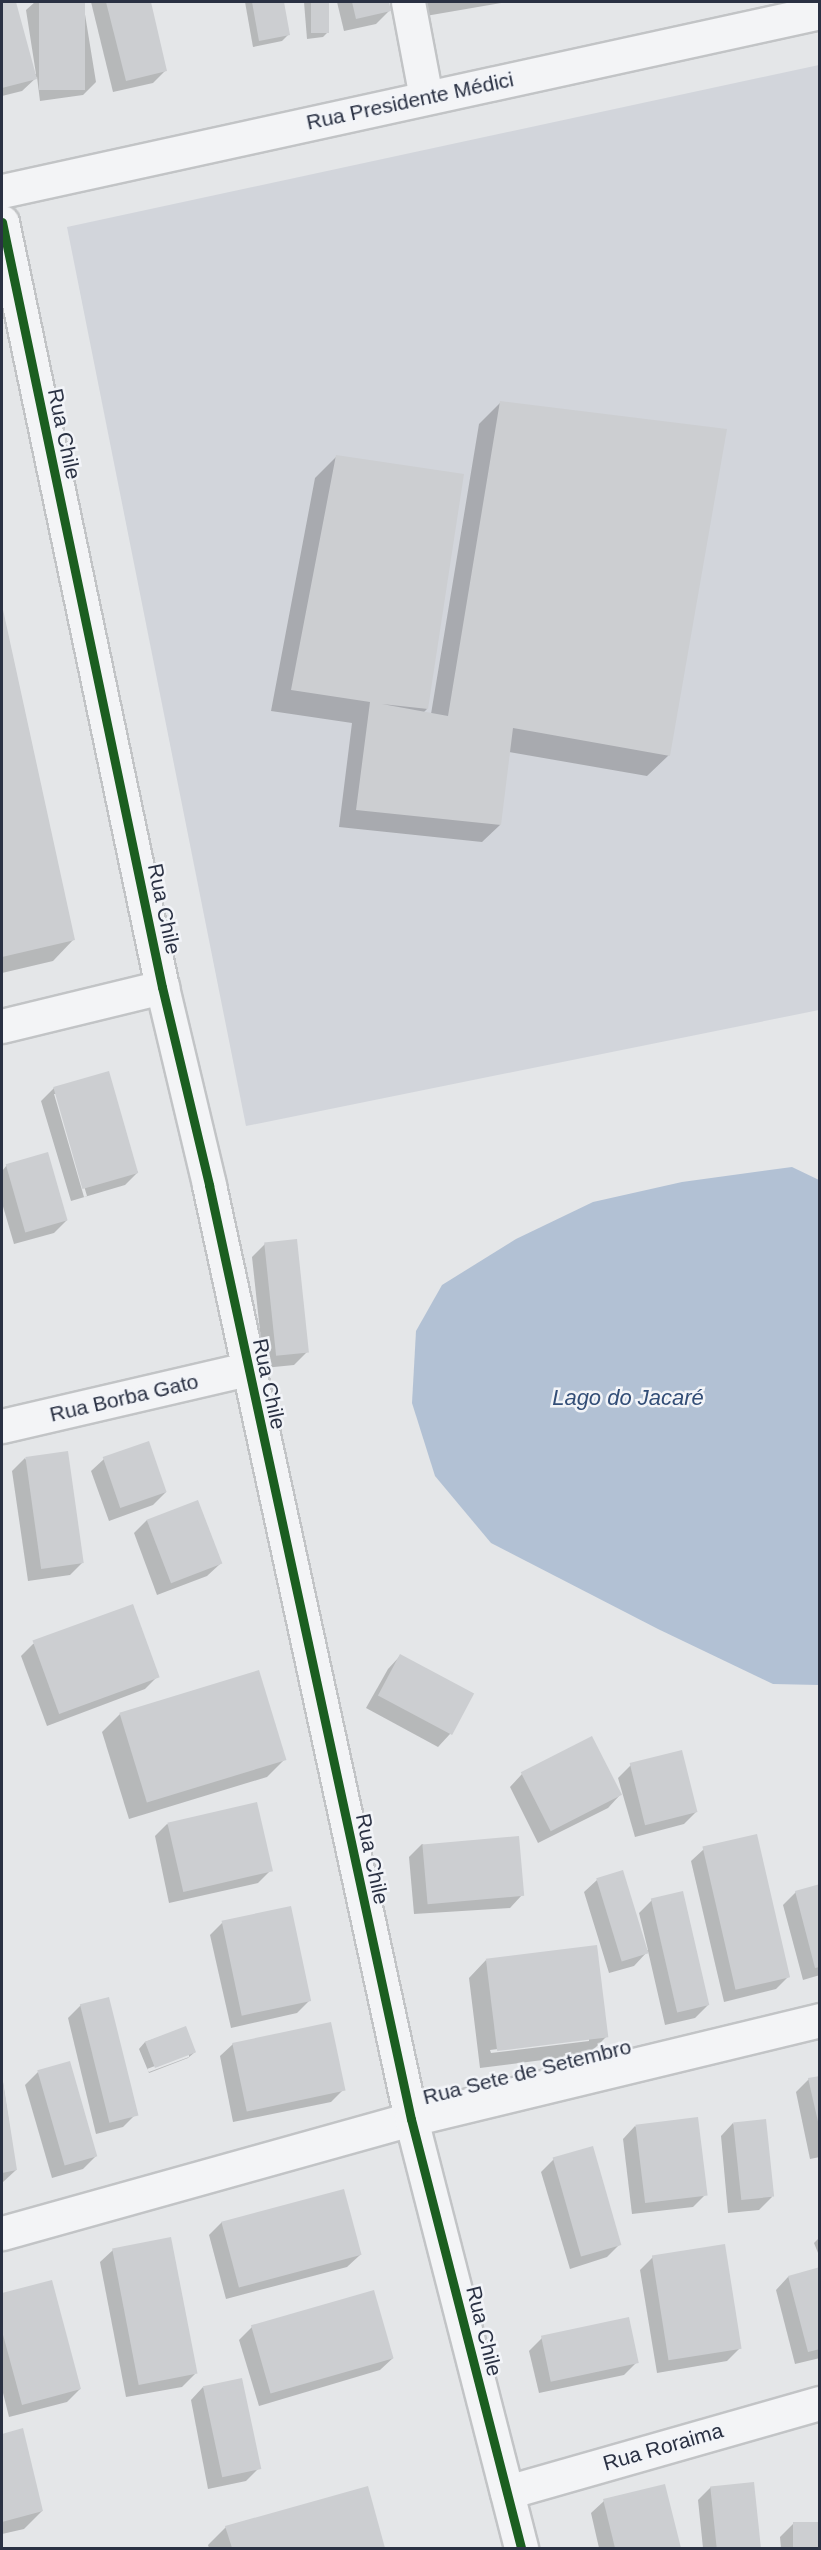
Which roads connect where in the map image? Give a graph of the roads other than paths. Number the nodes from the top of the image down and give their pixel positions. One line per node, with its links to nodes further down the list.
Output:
1 (408, 2): 3 (street)
2 (819, 12): 3 (street, Rua Presidente Médici)
3 (426, 97): 4 (street, Rua Presidente Médici)
4 (2, 191)
5 (2, 222): 6 (street, Rua Chile)
6 (162, 987): 7 (street); 8 (street, Rua Chile)
7 (2, 1026)
8 (247, 1369): 9 (street, Rua Borba Gato); 11 (street, Rua Chile)
9 (2, 1426)
10 (819, 2020): 11 (street, Rua Sete de Setembro)
11 (411, 2119): 12 (street, Rua Sete de Setembro); 14 (street, Rua Chile)
12 (2, 2233)
13 (819, 2403): 14 (street, Rua Roraima)
14 (507, 2492): 15 (street, Rua Chile)
15 (521, 2548)

